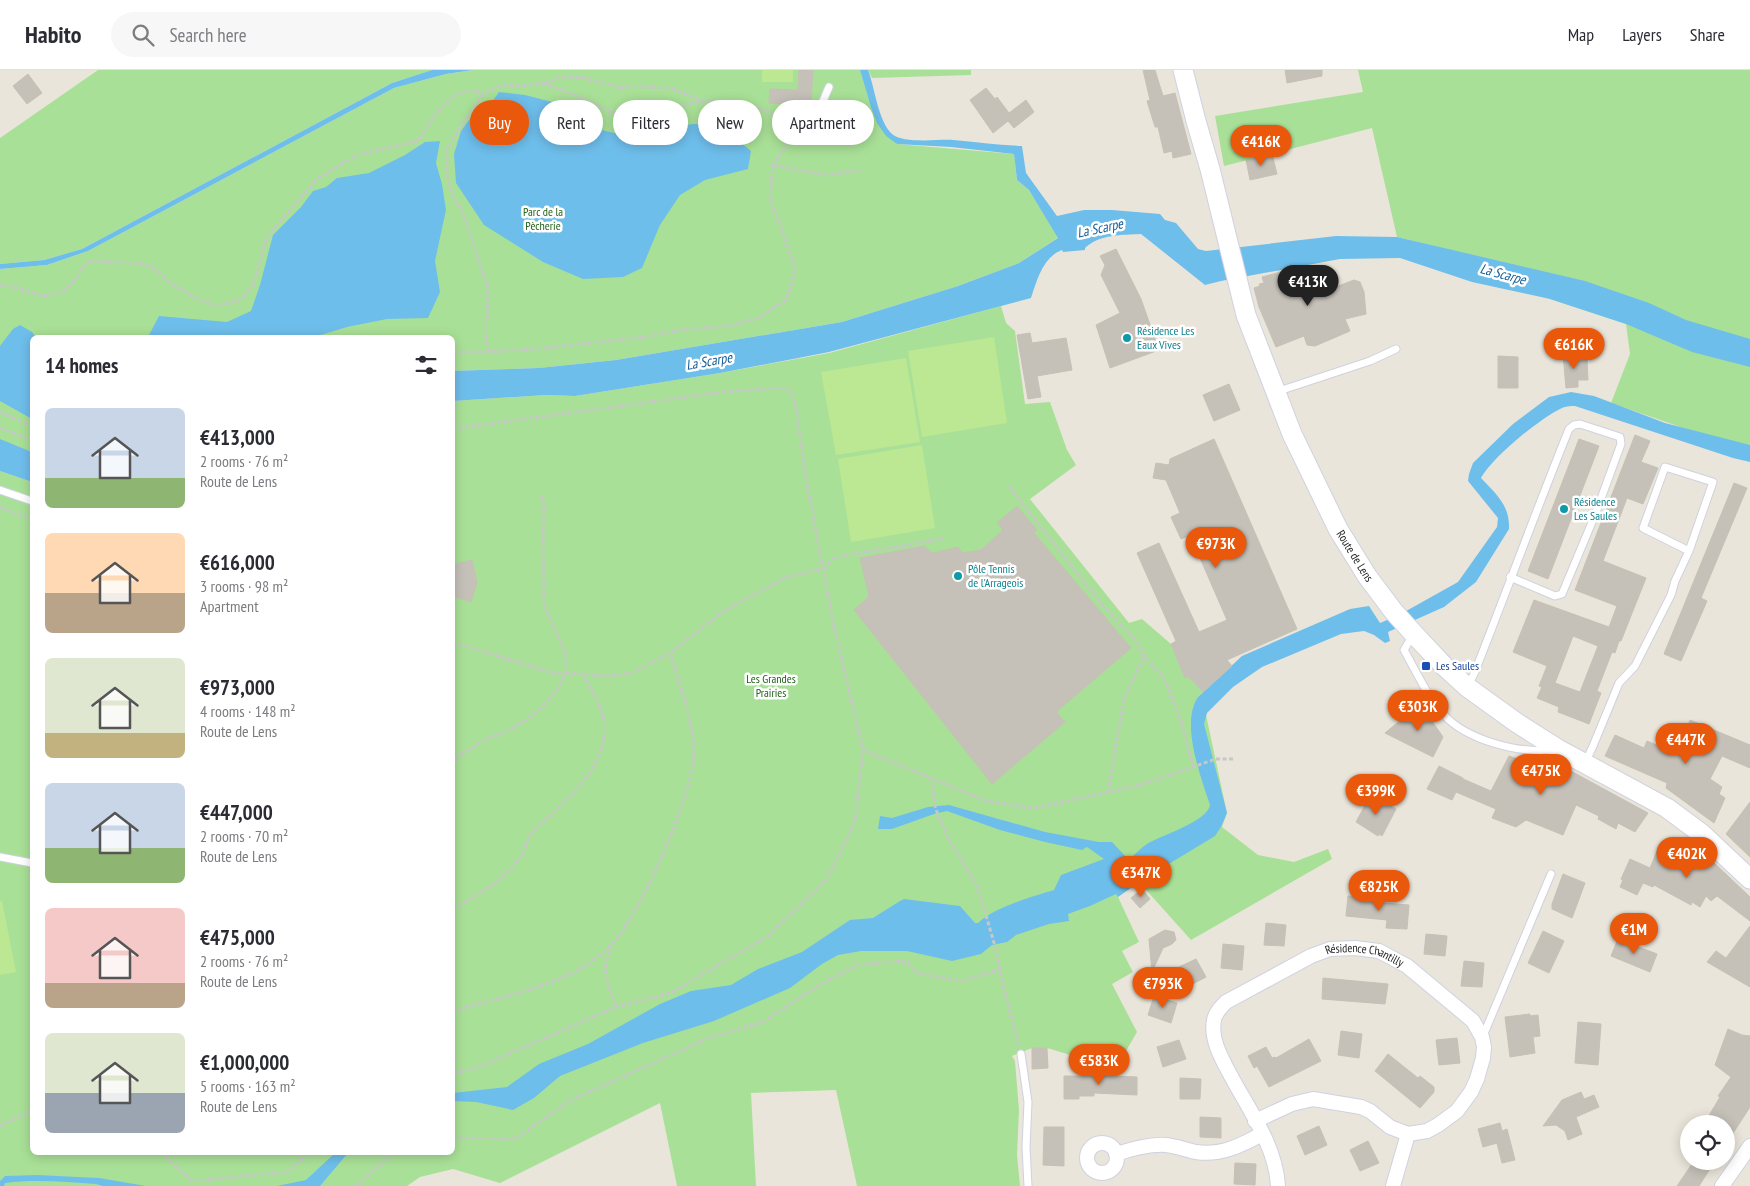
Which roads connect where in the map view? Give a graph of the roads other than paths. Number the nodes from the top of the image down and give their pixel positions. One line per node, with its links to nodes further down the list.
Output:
1 (1184, 70): 5 (main road, Route de Lens)
2 (830, 87): 3 (lane)
3 (824, 100)
4 (1396, 349): 5 (lane)
5 (1276, 392): 10 (main road, Route de Lens)
6 (0, 490): 7 (lane)
7 (30, 500)
8 (1689, 551): 8 (lane); 13 (lane)
9 (1510, 577): 9 (lane); 11 (lane)
10 (1404, 630): 11 (main road, Route de Lens); 12 (lane)
11 (1467, 687): 12 (main road, Route de Lens)
12 (1558, 749): 13 (main road, Route de Lens)
13 (1584, 763): 17 (main road, Route de Lens)
14 (0, 857): 15 (lane)
15 (30, 863)
16 (1551, 874): 18 (lane)
17 (1750, 879)
18 (1482, 1037): 20 (street, Résidence Chantilly); 22 (street)
19 (1021, 1054): 25 (lane)
20 (1255, 1121): 21 (street, Résidence Chantilly); 22 (street)
21 (1262, 1134): 24 (street); 26 (street, Résidence Chantilly)
22 (1408, 1134): 27 (street)
23 (1750, 1146): 28 (street)
24 (1116, 1154)
25 (1028, 1186)
26 (1278, 1186)
27 (1392, 1186)
28 (1722, 1186)

